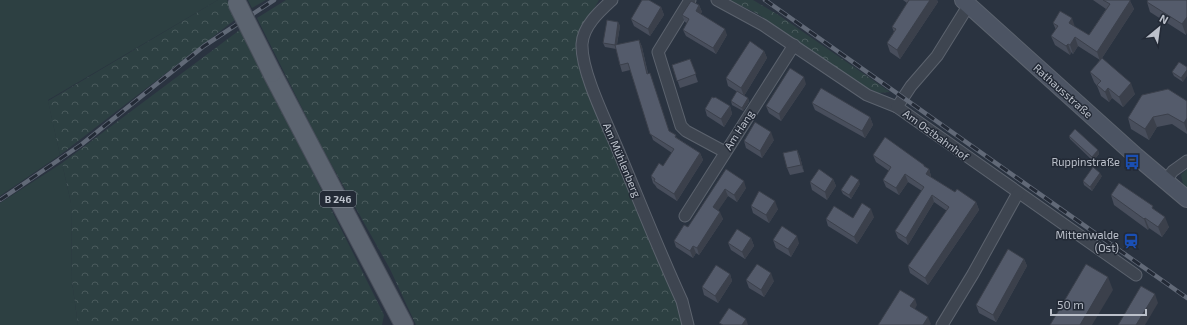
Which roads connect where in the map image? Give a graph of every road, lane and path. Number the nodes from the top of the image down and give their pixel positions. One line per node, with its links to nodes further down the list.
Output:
1 (612, 0): 16 (street, Am Mühlenberg)
2 (690, 0): 8 (street)
3 (717, 0): 6 (street)
4 (236, 2): 15 (main road, B 246, bridge)
5 (966, 3): 7 (street, Am Ostbahnhof); 10 (main road, Rathausstraße)
6 (794, 45): 7 (street); 8 (street, Am Hang)
7 (898, 106): 11 (street, Am Ostbahnhof)
8 (725, 152): 13 (street, Am Hang)
9 (1187, 161): 10 (street)
10 (1165, 181): 12 (main road, Rathausstraße)
11 (1018, 193): 14 (street, Am Ostbahnhof); 17 (street)
12 (1187, 199)
13 (686, 216)
14 (1136, 275)
15 (404, 325)
16 (688, 325)
17 (942, 325)

